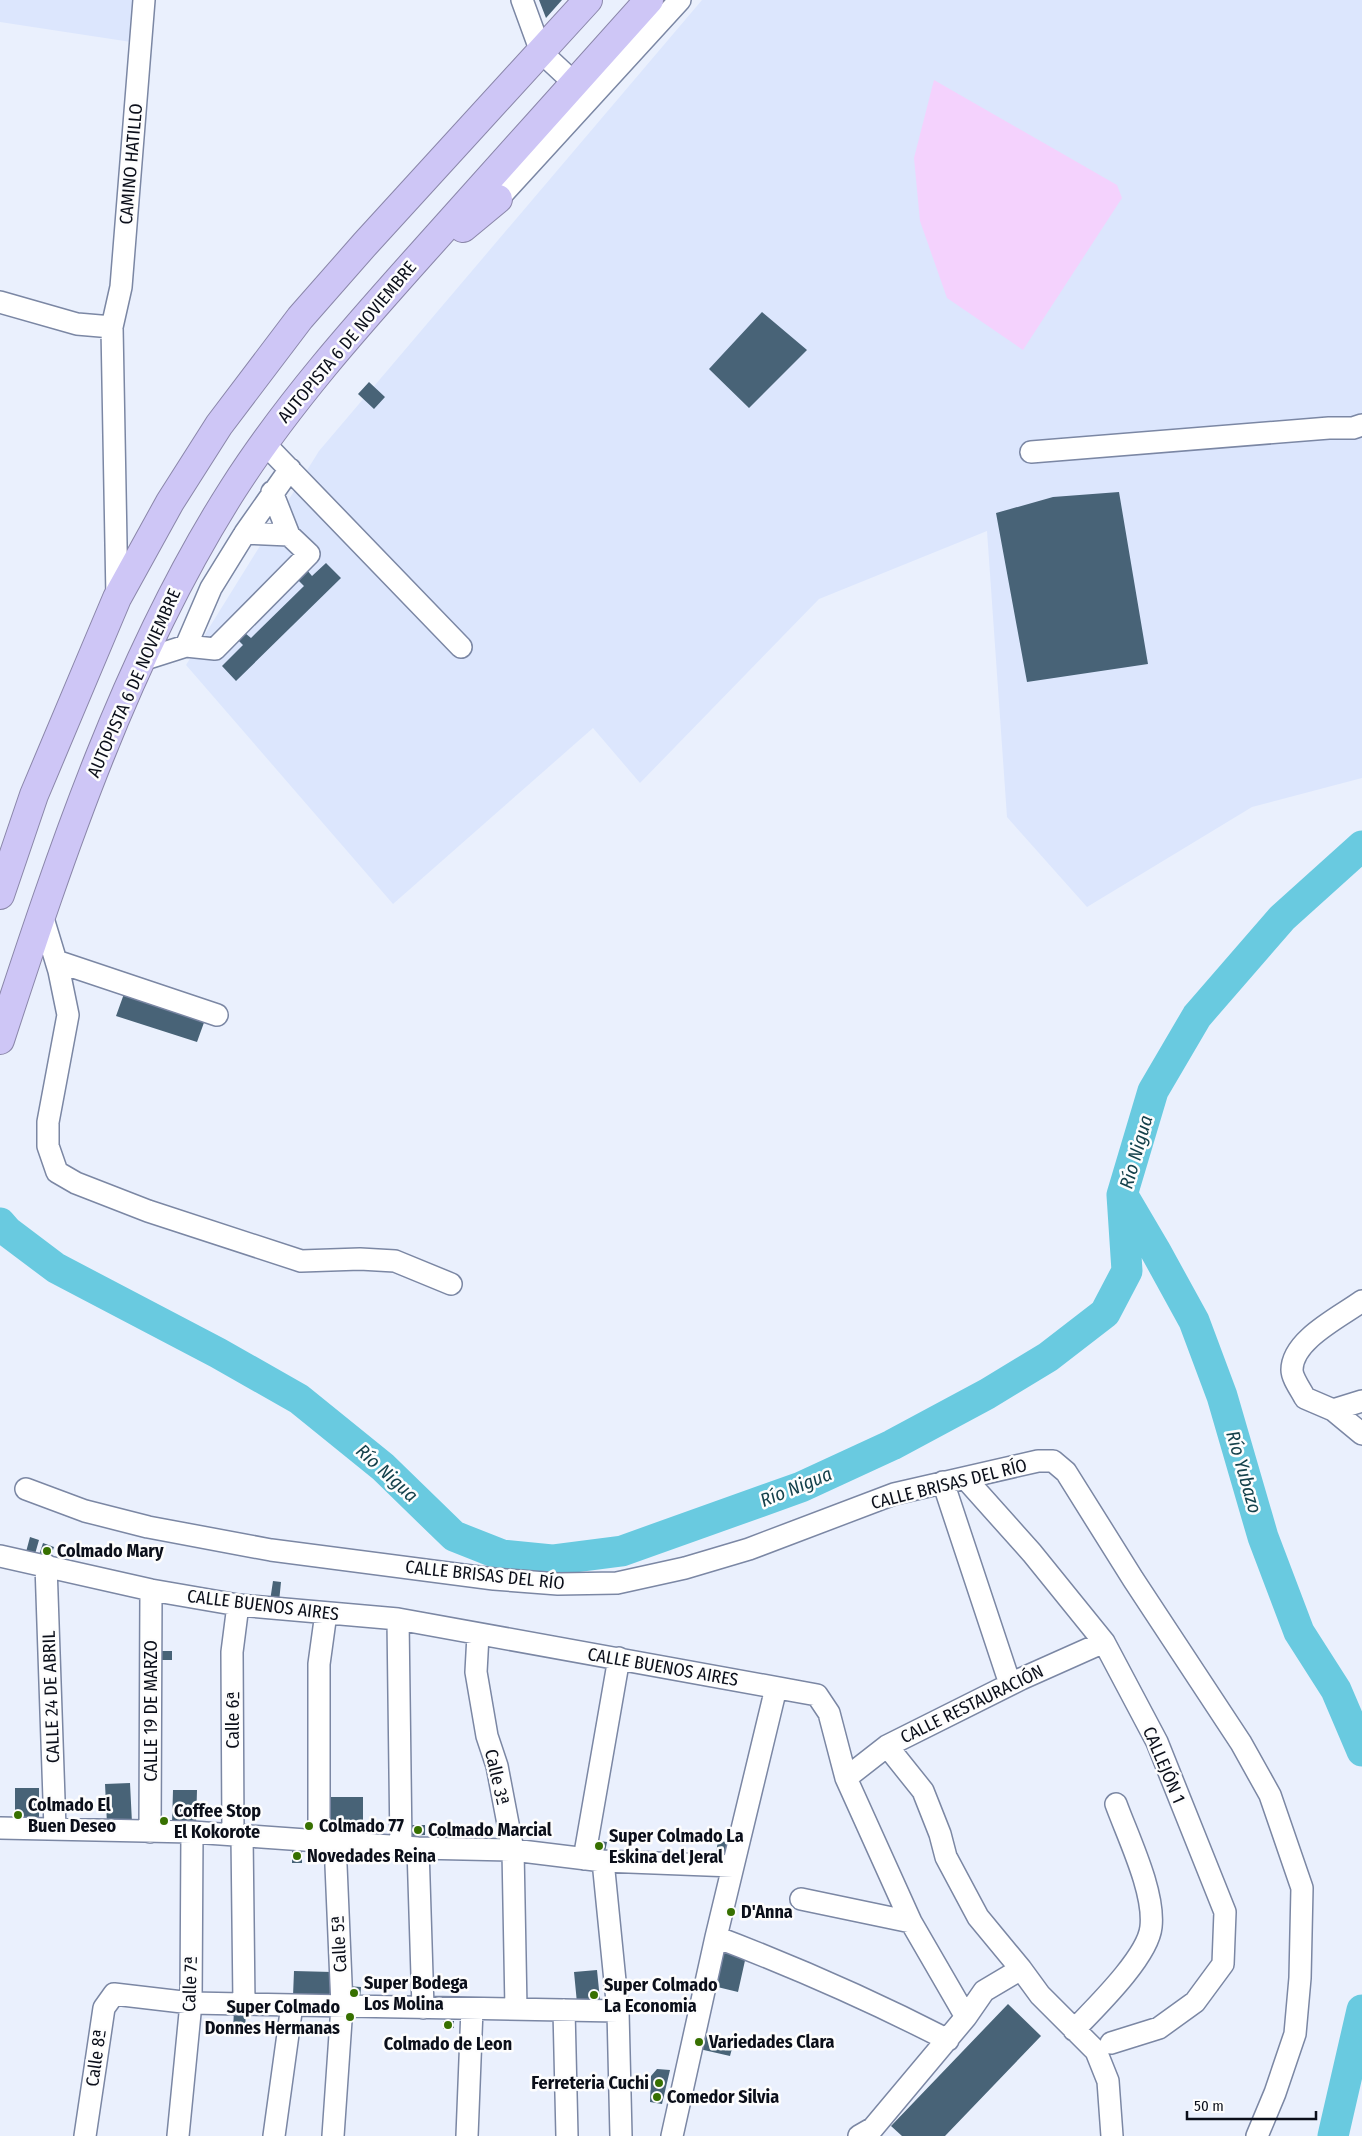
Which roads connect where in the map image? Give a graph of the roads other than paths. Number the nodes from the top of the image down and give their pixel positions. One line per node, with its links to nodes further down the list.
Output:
1 (144, 0): 11 (street, CAMINO HATILLO)
2 (522, 0): 6 (street)
3 (588, 0): 6 (highway)
4 (649, 0): 7 (highway, AUTOPISTA 6 DE NOVIEMBRE)
5 (680, 0): 7 (street)
6 (541, 52): 7 (street); 19 (highway)
7 (582, 91): 8 (street); 9 (highway, AUTOPISTA 6 DE NOVIEMBRE)
8 (498, 199): 9 (highway)
9 (399, 279): 13 (highway, AUTOPISTA 6 DE NOVIEMBRE)
10 (0, 302): 11 (street)
11 (112, 327): 19 (street, CAMINO HATILLO)
12 (1362, 425): 14 (street)
13 (264, 443): 15 (street); 22 (highway, AUTOPISTA 6 DE NOVIEMBRE)
14 (1031, 452)
15 (290, 469): 16 (street); 21 (street)
16 (272, 492): 17 (street); 18 (street)
17 (245, 533): 18 (street); 20 (street)
18 (289, 535): 20 (street)
19 (117, 598): 23 (highway)
20 (186, 646): 22 (street)
21 (461, 647)
22 (142, 660): 24 (highway, AUTOPISTA 6 DE NOVIEMBRE)
23 (0, 894)
24 (42, 915): 25 (street); 27 (highway, AUTOPISTA 6 DE NOVIEMBRE)
25 (56, 961): 26 (street); 28 (street)
26 (217, 1015)
27 (0, 1040)
28 (451, 1284)
29 (1362, 1301): 31 (street)
30 (1362, 1401): 31 (street)
31 (1333, 1410): 32 (street)
32 (1362, 1434)
33 (965, 1478): 34 (street, CALLE BRISAS DEL RÍO); 43 (street, CALLEJÓN 1); 87 (street, CALLE BRISAS DEL RÍO)
34 (943, 1482): 35 (street, CALLE BRISAS DEL RÍO); 45 (street)
35 (26, 1489)
36 (0, 1556): 37 (street, CALLE BUENOS AIRES)
37 (46, 1565): 38 (street, CALLE BUENOS AIRES); 51 (street, CALLE 24 DE ABRIL)
38 (151, 1590): 39 (street, CALLE BUENOS AIRES); 52 (street, CALLE 19 DE MARZO)
39 (238, 1605): 40 (street, CALLE BUENOS AIRES); 54 (street, Calle 6ª)
40 (326, 1613): 41 (street, CALLE BUENOS AIRES); 55 (street, Calle 5ª)
41 (398, 1619): 42 (street, CALLE BUENOS AIRES); 56 (street)
42 (478, 1635): 44 (street, CALLE BUENOS AIRES); 57 (street, Calle 3ª)
43 (1104, 1642): 45 (street, CALLE RESTAURACIÓN); 76 (street, CALLEJÓN 1)
44 (619, 1658): 46 (street, CALLE BUENOS AIRES); 58 (street)
45 (1010, 1684): 47 (street, CALLE RESTAURACIÓN)
46 (776, 1688): 48 (street, CALLE BUENOS AIRES); 59 (street)
47 (887, 1746): 48 (street, CALLE RESTAURACIÓN); 63 (street)
48 (846, 1778): 61 (street, CALLE BUENOS AIRES)
49 (1116, 1804): 74 (street)
50 (0, 1828): 51 (street)
51 (55, 1829): 52 (street)
52 (150, 1832): 53 (street)
53 (192, 1832): 54 (street); 64 (street, Calle 7ª)
54 (238, 1835): 55 (street); 65 (street, Calle 6ª)
55 (327, 1841): 56 (street); 67 (street, Calle 5ª)
56 (410, 1847): 57 (street); 68 (street)
57 (513, 1850): 58 (street); 70 (street, Calle 3ª)
58 (594, 1860): 59 (street); 72 (street)
59 (733, 1866): 62 (street)
60 (801, 1899): 61 (street)
61 (911, 1922): 73 (street, CALLE BUENOS AIRES)
62 (716, 1936): 75 (street); 84 (street)
63 (1021, 1969): 73 (street); 74 (street)
64 (191, 2003): 65 (street); 77 (street, Calle 8ª); 78 (street, Calle 7ª)
65 (244, 2004): 66 (street)
66 (292, 2005): 67 (street); 79 (street)
67 (342, 2006): 68 (street); 80 (street, Calle 5ª)
68 (423, 2008): 69 (street)
69 (472, 2008): 70 (street); 81 (street)
70 (516, 2009): 71 (street)
71 (564, 2010): 72 (street); 82 (street)
72 (618, 2011): 83 (street)
73 (966, 2017): 75 (street)
74 (1074, 2030): 86 (street)
75 (948, 2040): 85 (street)
76 (1111, 2043)
77 (85, 2136)
78 (178, 2136)
79 (274, 2136)
80 (333, 2136)
81 (467, 2136)
82 (568, 2136)
83 (621, 2136)
84 (672, 2136)
85 (859, 2136)
86 (1112, 2136)
87 (1257, 2136)

